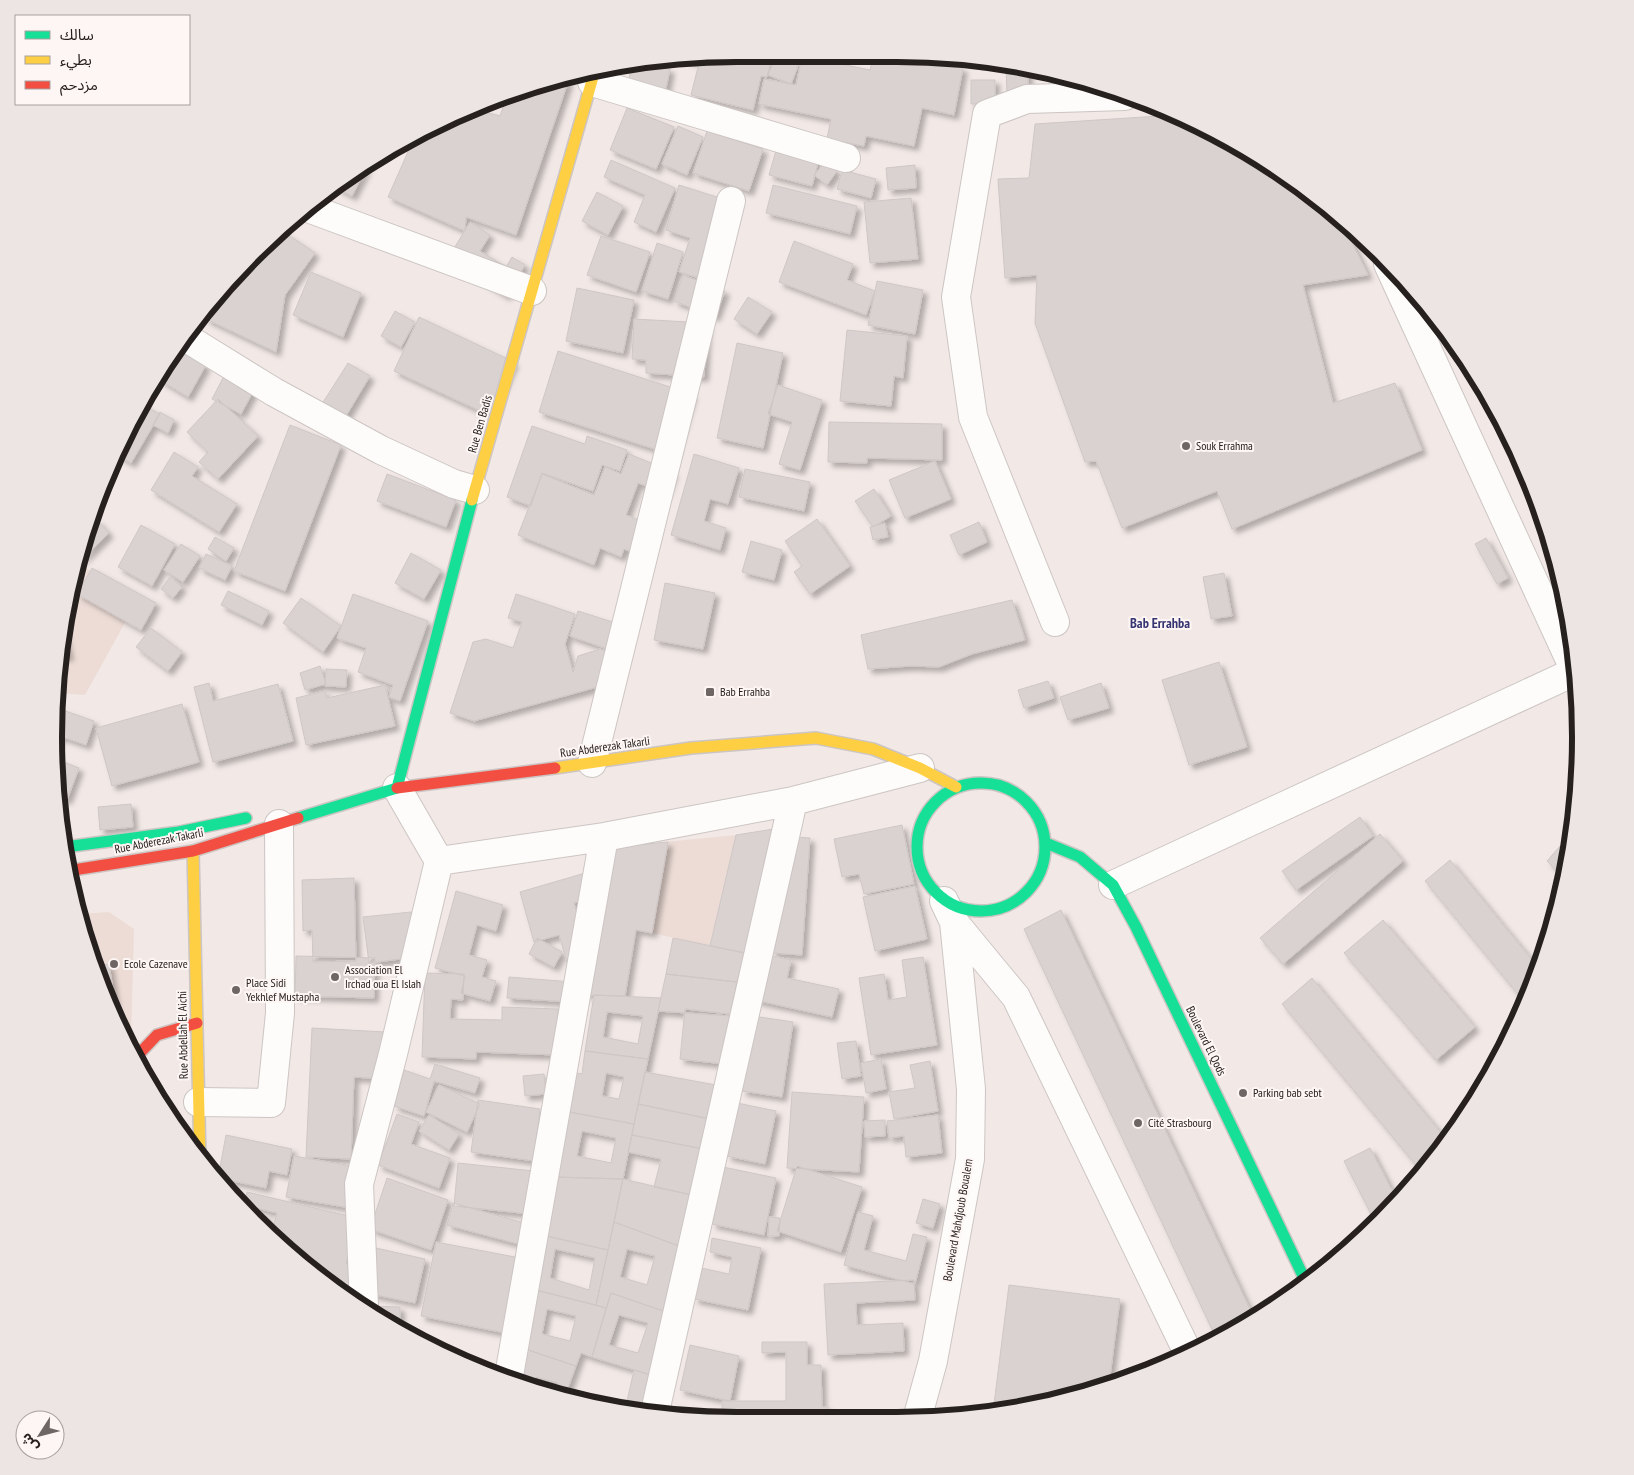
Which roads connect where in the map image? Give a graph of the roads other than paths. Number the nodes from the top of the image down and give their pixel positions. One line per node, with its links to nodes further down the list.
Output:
1 (597, 77): 4 (street)
2 (592, 79): 8 (main road, Rue Ben Badis)
3 (1108, 97): 11 (street)
4 (846, 158)
5 (731, 201): 14 (street)
6 (316, 211): 8 (street)
7 (1398, 285): 12 (street)
8 (532, 291): 10 (main road, Rue Ben Badis)
9 (192, 341): 10 (street)
10 (476, 490): 17 (main road, Rue Ben Badis)
11 (1055, 622)
12 (1567, 655)
13 (1568, 674): 26 (street)
14 (592, 763): 15 (main road, Rue Abderezak Takarli); 17 (main road, Rue Abderezak Takarli)
15 (920, 768): 16 (main road, Rue Abderezak Takarli); 18 (street)
16 (956, 787): 21 (main road); 27 (main road)
17 (397, 788): 19 (main road, Rue Abderezak Takarli); 24 (street)
18 (792, 801): 20 (street); 36 (street)
19 (272, 817): 22 (main road, Rue Abderezak Takarli); 23 (main road, Rue Abderezak Takarli); 30 (street)
20 (604, 837): 24 (street); 35 (street)
21 (1046, 844): 26 (main road, Boulevard El Qods); 27 (main road)
22 (71, 847)
23 (193, 851): 25 (main road, Rue Abderezak Takarli); 28 (main road, Rue Abdellah El Aichi)
24 (439, 861): 33 (street)
25 (75, 870)
26 (1113, 885): 32 (main road, Boulevard El Qods)
27 (949, 912): 34 (street); 37 (street, Boulevard Mahdjoub Boualem)
28 (197, 1023): 29 (main road); 30 (main road, Rue Abdellah El Aichi)
29 (141, 1052)
30 (198, 1102): 31 (main road, Rue Abdellah El Aichi)
31 (199, 1145)
32 (1303, 1276)
33 (364, 1300)
34 (1185, 1347)
35 (509, 1373)
36 (656, 1408)
37 (919, 1411)

